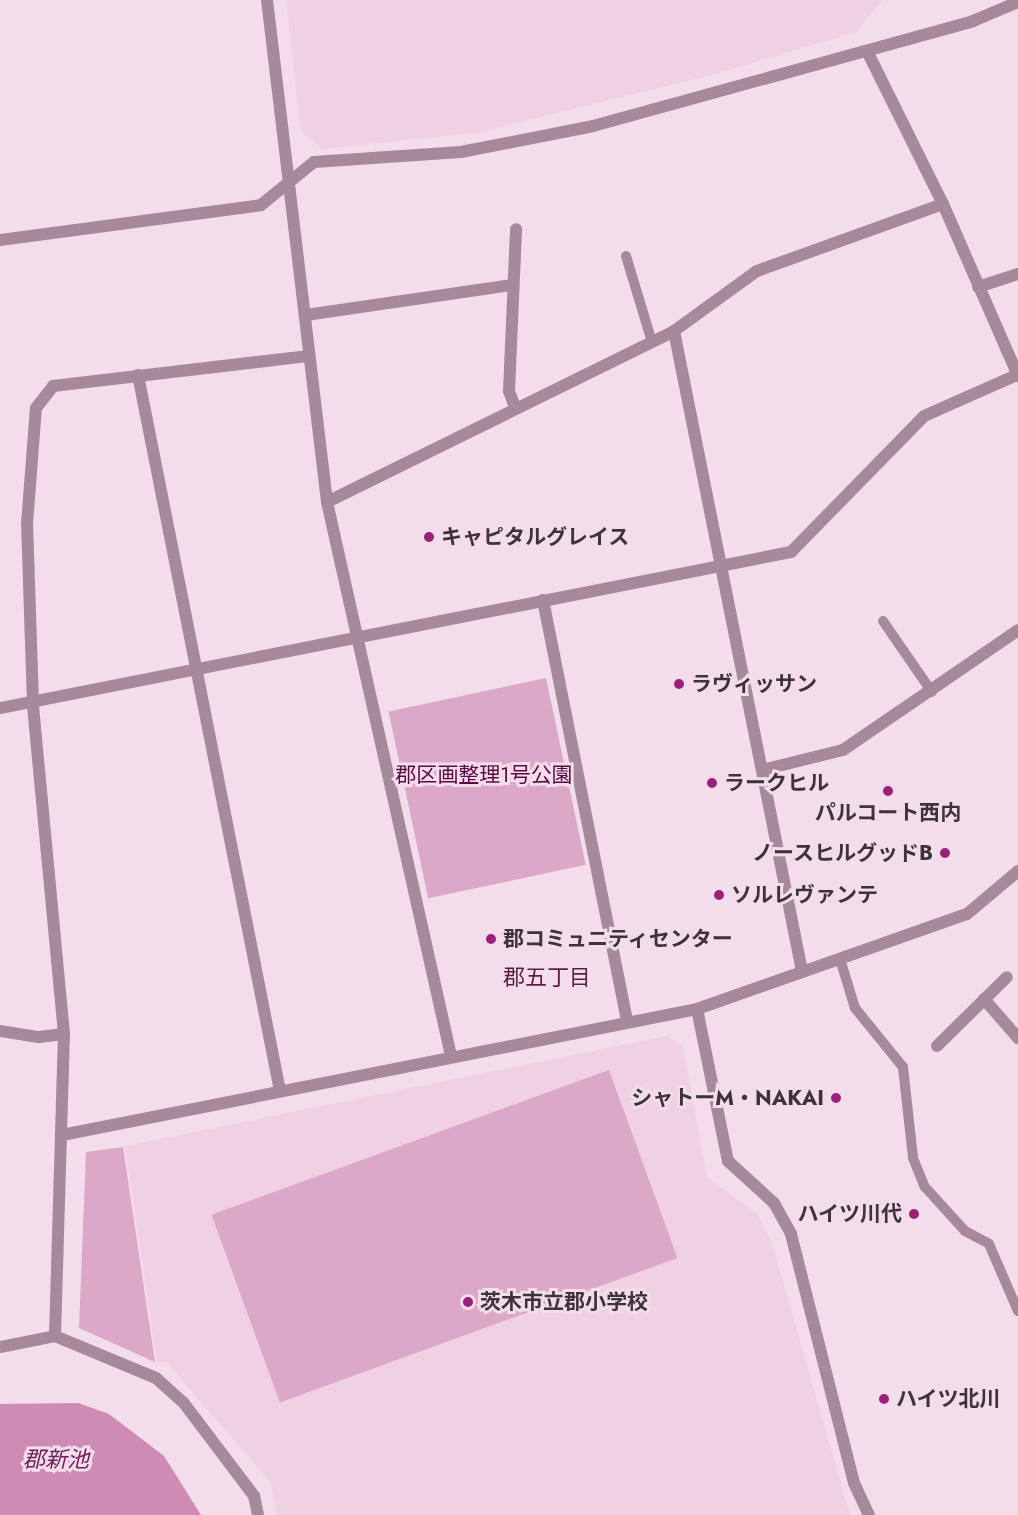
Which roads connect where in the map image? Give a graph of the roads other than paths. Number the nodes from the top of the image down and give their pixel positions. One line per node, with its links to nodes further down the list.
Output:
1 (267, 0): 4 (street)
2 (1018, 2): 3 (street)
3 (867, 51): 4 (street); 5 (street)
4 (292, 181): 7 (street); 12 (street)
5 (943, 204): 11 (street); 13 (street)
6 (516, 229): 10 (street)
7 (0, 240)
8 (626, 256): 14 (lane)
9 (1018, 274): 11 (street)
10 (512, 285): 12 (street); 18 (street)
11 (978, 287): 17 (street)
12 (306, 315): 15 (street)
13 (674, 331): 14 (street); 20 (street)
14 (652, 342): 18 (street)
15 (309, 356): 16 (street); 19 (street)
16 (138, 375): 25 (street); 27 (street)
17 (1018, 376): 20 (street)
18 (515, 407): 19 (street)
19 (327, 502): 24 (street)
20 (724, 564): 21 (street); 29 (street)
21 (543, 600): 24 (street); 36 (street)
22 (883, 621): 26 (lane)
23 (1018, 630): 26 (street)
24 (355, 638): 25 (street); 41 (street)
25 (196, 672): 27 (street); 42 (street)
26 (932, 692): 29 (street)
27 (33, 703): 28 (street); 38 (street)
28 (0, 708)
29 (766, 769): 32 (street)
30 (1018, 871): 31 (street)
31 (840, 959): 32 (street); 44 (lane)
32 (802, 970): 35 (street)
33 (1007, 977): 34 (street)
34 (984, 999): 39 (street); 40 (street)
35 (697, 1009): 36 (street); 48 (street)
36 (627, 1020): 41 (street)
37 (0, 1031): 38 (street)
38 (64, 1034): 43 (street)
39 (1018, 1038)
40 (937, 1046)
41 (451, 1056): 42 (street)
42 (280, 1091): 43 (street)
43 (63, 1135): 45 (street)
44 (1018, 1311)
45 (55, 1336): 46 (street); 47 (street)
46 (0, 1347)
47 (258, 1515)
48 (869, 1515)

